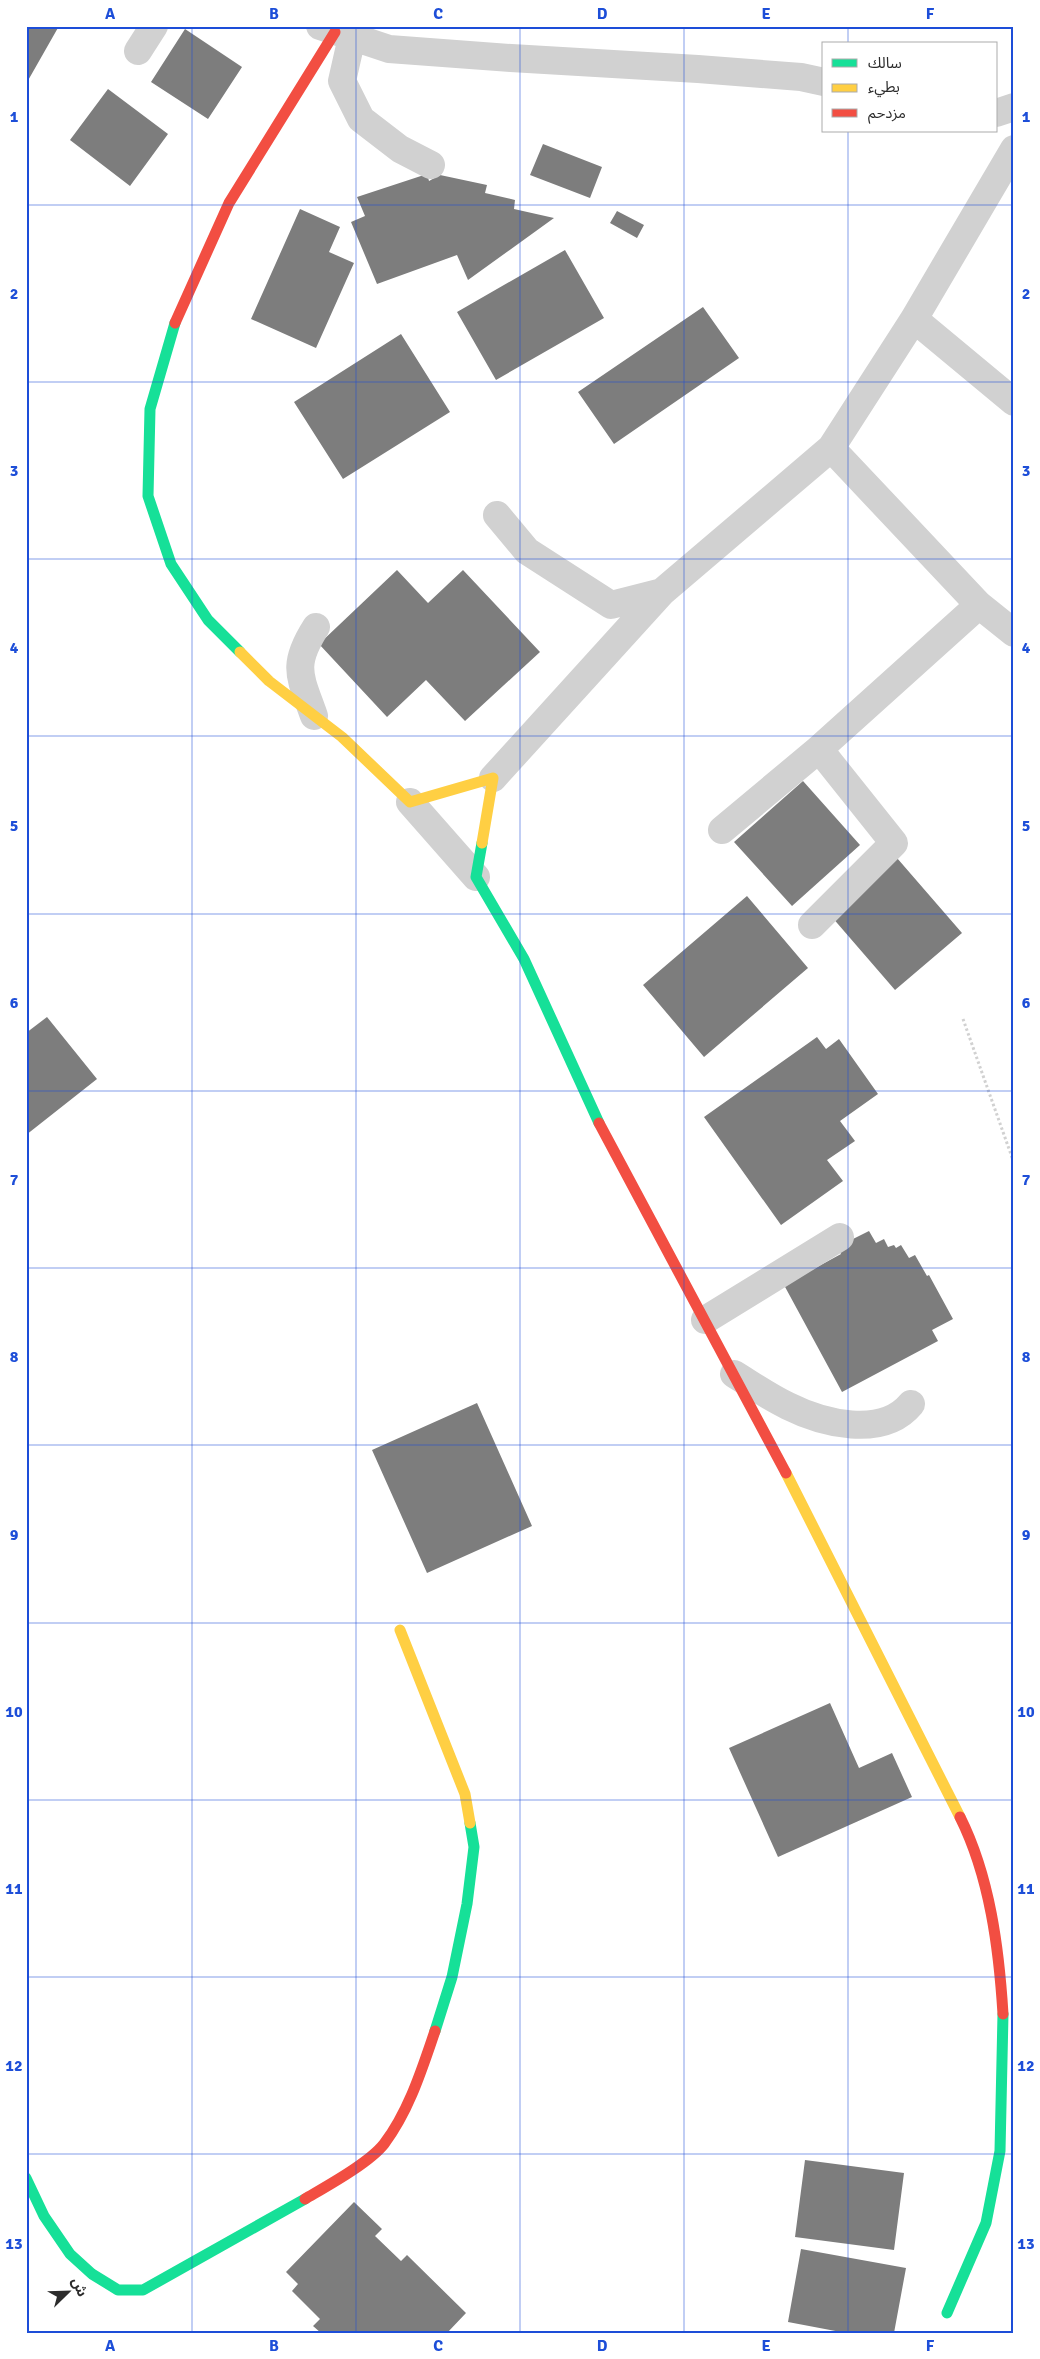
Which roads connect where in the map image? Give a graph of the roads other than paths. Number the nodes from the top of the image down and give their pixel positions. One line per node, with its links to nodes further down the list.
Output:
1 (154, 26): 3 (street)
2 (336, 32): 4 (street); 10 (street); 19 (street)
3 (138, 51)
4 (822, 82)
5 (1014, 107): 6 (street)
6 (998, 112)
7 (998, 125): 8 (street)
8 (1014, 129)
9 (1014, 148): 11 (street)
10 (431, 166)
11 (914, 319): 12 (street); 13 (street)
12 (1014, 402)
13 (830, 448): 15 (street); 16 (street)
14 (497, 515): 15 (street)
15 (662, 592): 21 (street)
16 (979, 605): 18 (street); 20 (street)
17 (316, 627): 19 (street)
18 (1014, 633)
19 (314, 716): 22 (street)
20 (819, 749): 23 (street); 25 (street)
21 (493, 778): 22 (street); 24 (street)
22 (410, 802): 24 (street)
23 (722, 830)
24 (476, 877): 27 (street)
25 (812, 925)
26 (840, 1237): 27 (street)
27 (705, 1320): 28 (street)
28 (734, 1374): 29 (street); 31 (street)
29 (911, 1404)
30 (400, 1630): 33 (street)
31 (1000, 1987): 32 (street); 34 (street)
32 (1014, 2018)
33 (26, 2178)
34 (946, 2313)

